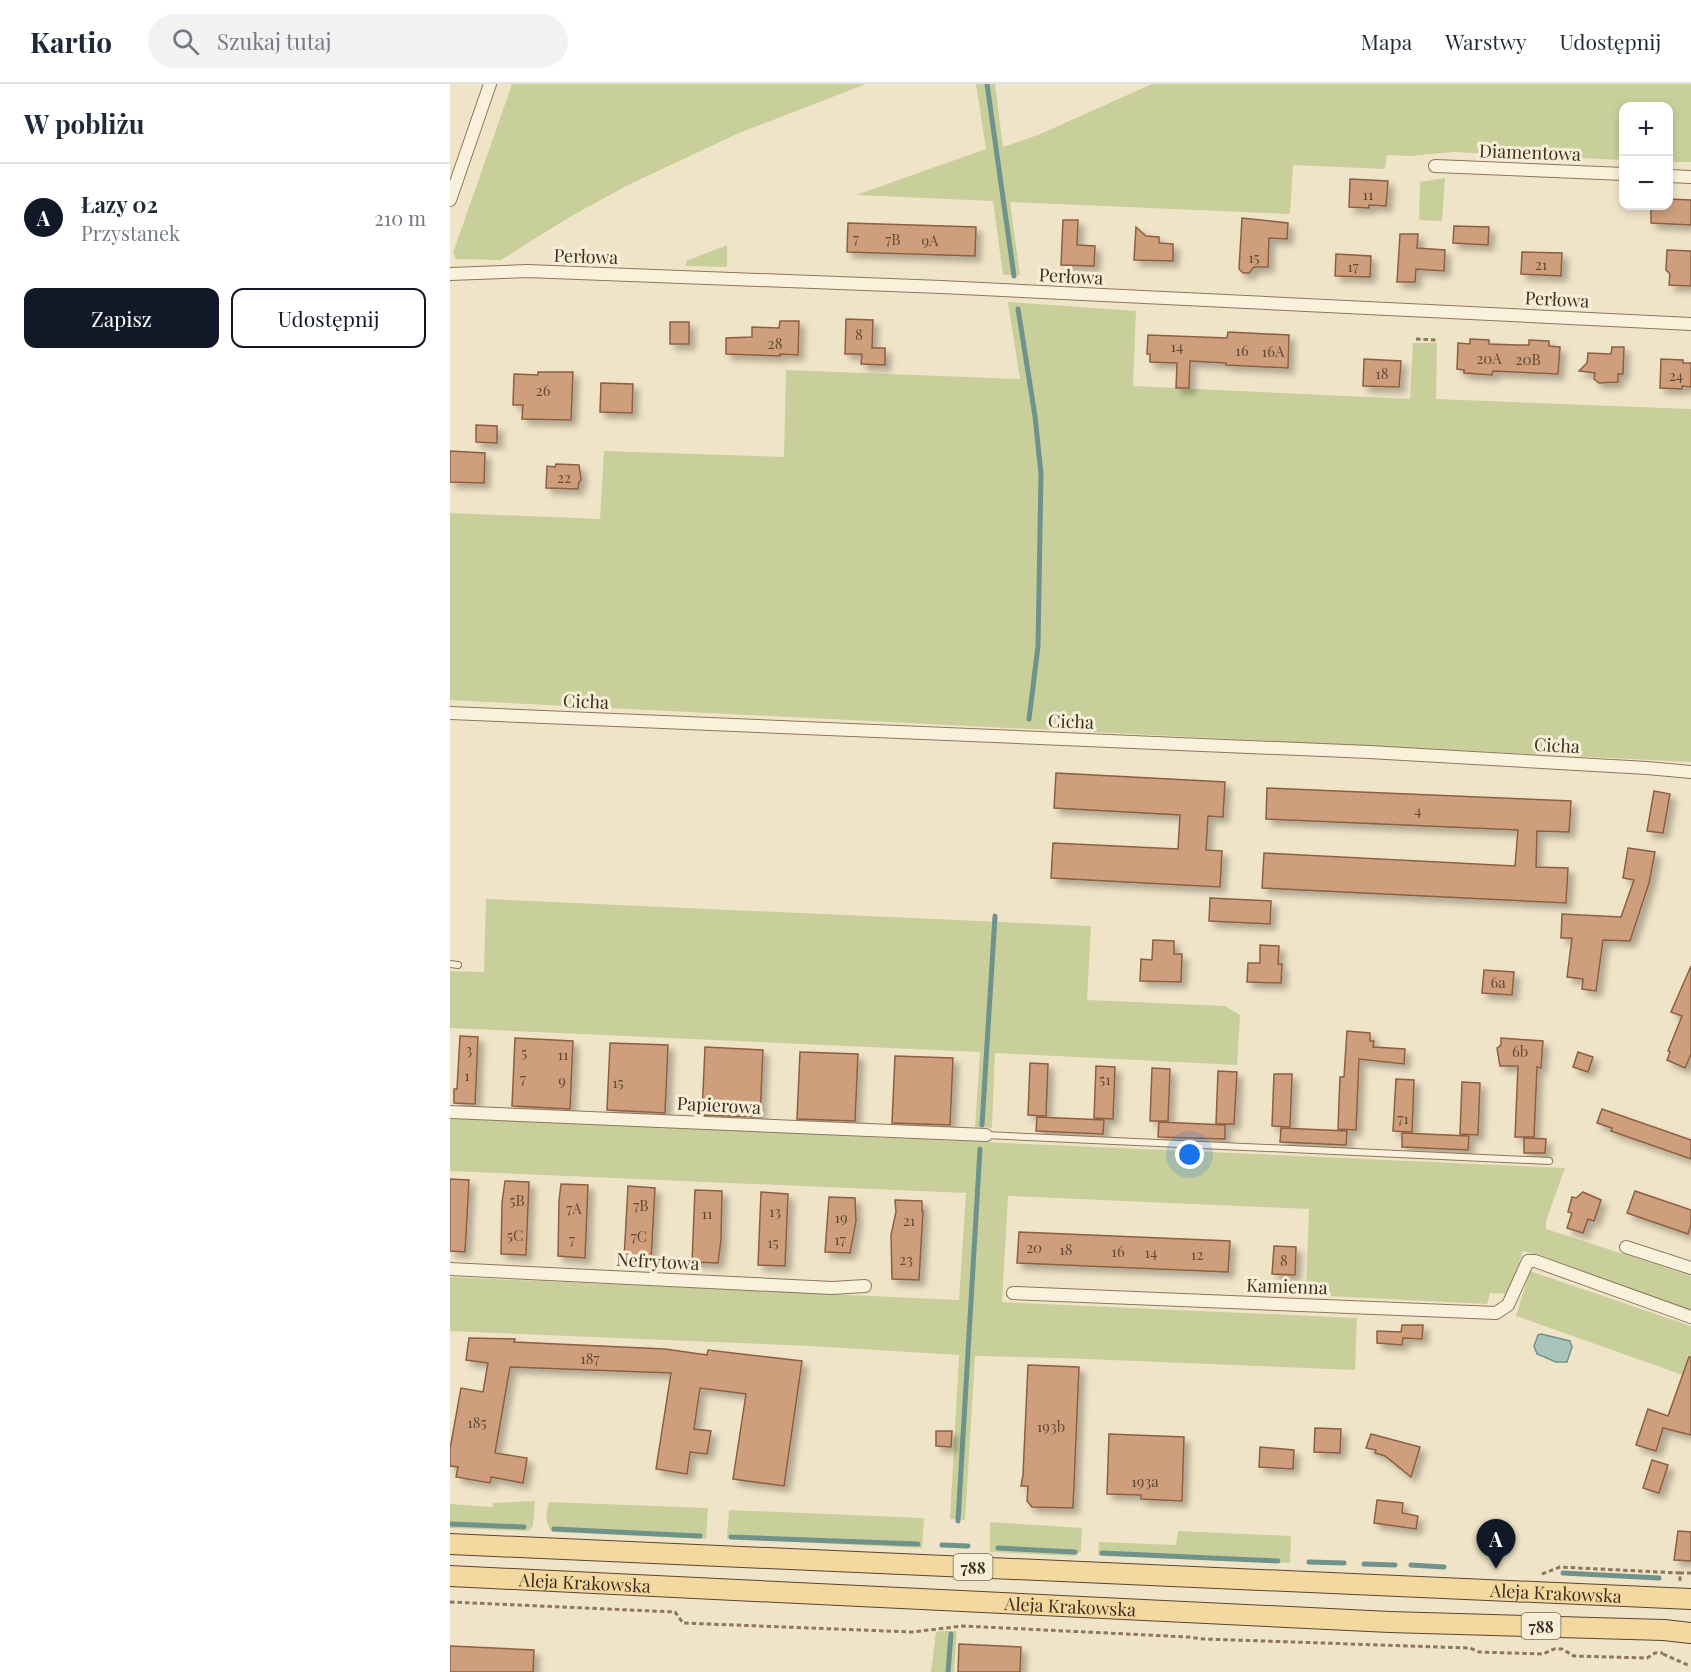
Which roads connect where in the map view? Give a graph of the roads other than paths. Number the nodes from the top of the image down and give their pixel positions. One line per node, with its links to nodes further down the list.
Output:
1 (489, 84): 6 (street)
2 (1435, 166): 3 (street, Diamentowa)
3 (1619, 174)
4 (1673, 176): 5 (street)
5 (1691, 177)
6 (453, 184): 7 (street)
7 (450, 200)
8 (450, 274): 9 (street, Perłowa)
9 (1691, 324)
10 (450, 713): 11 (street, Cicha)
11 (1691, 772)
12 (450, 964): 13 (lane)
13 (458, 965)
14 (450, 1112): 15 (street, Papierowa)
15 (986, 1135): 16 (lane)
16 (1549, 1161)
17 (1626, 1247): 18 (street)
18 (1691, 1268)
19 (450, 1269): 20 (street, Nefrytowa)
20 (864, 1286)
21 (1014, 1293): 22 (street, Kamienna)
22 (1691, 1317)
23 (450, 1544): 25 (main road, Aleja Krakowska / 788)
24 (450, 1576): 26 (main road, Aleja Krakowska / 788)
25 (1685, 1593)
26 (1691, 1633)

